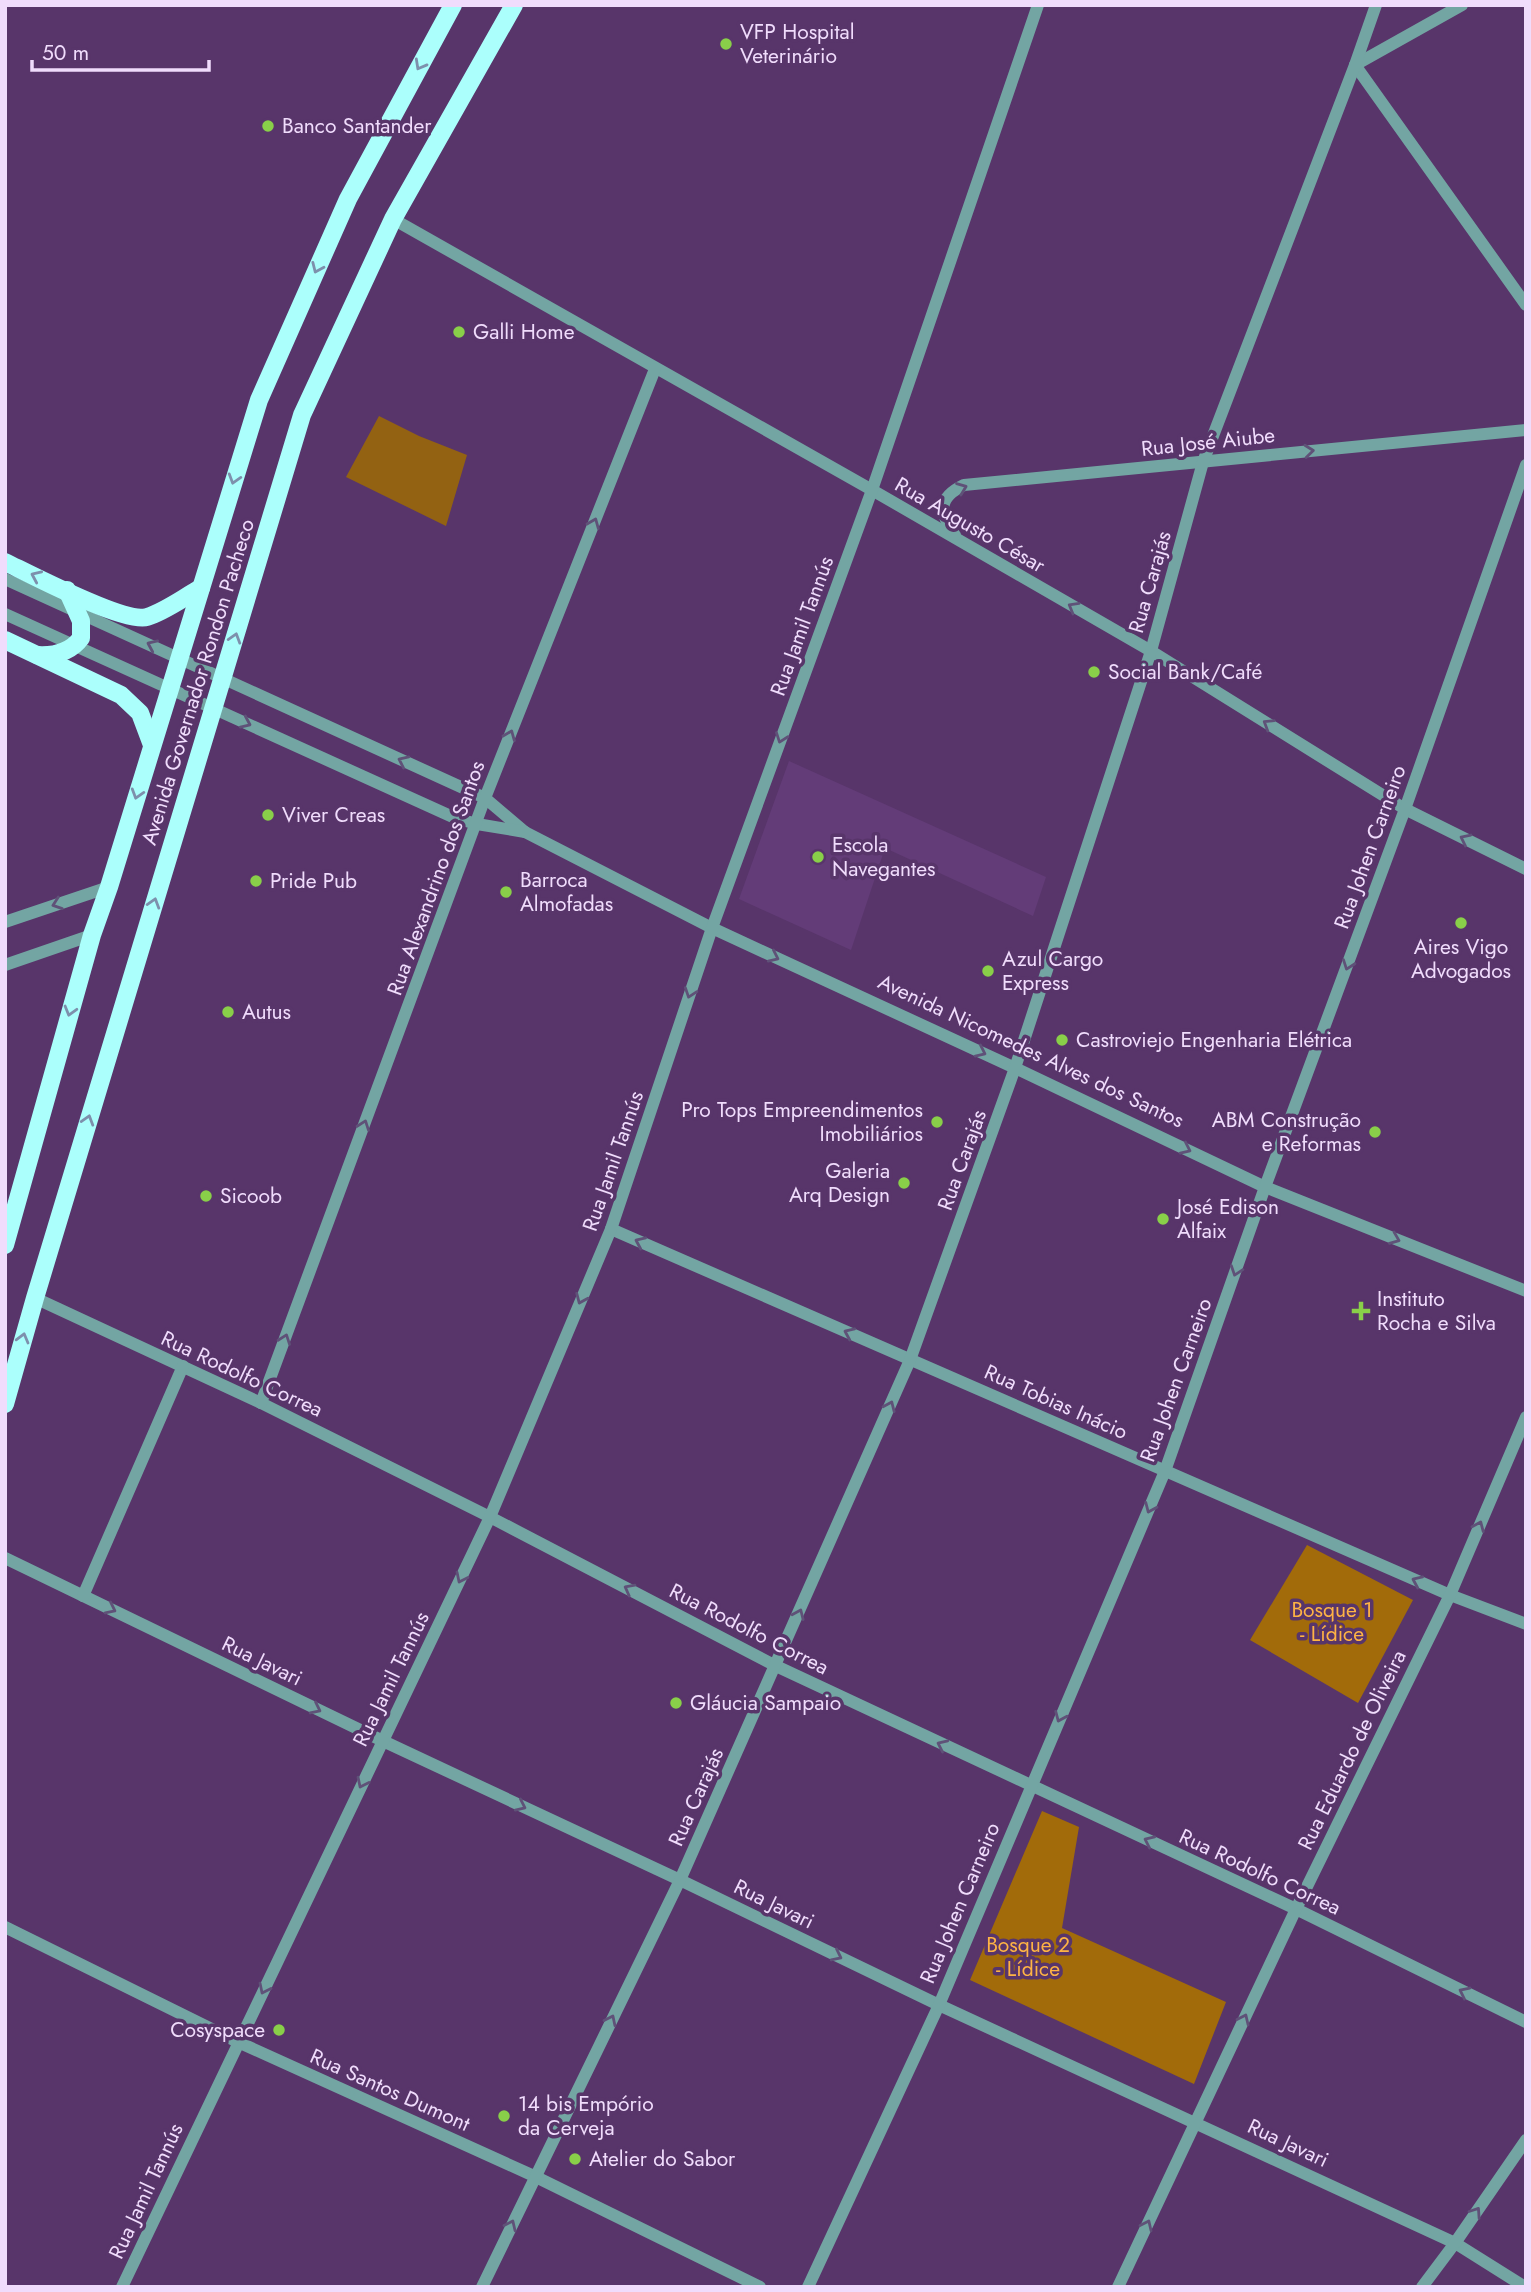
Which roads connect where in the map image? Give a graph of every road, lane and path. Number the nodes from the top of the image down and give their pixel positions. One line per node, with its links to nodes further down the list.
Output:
1 (453, 5): 17 (main road, Avenida Governador Rondon Pacheco, one-way to 17)
2 (513, 5): 7 (main road, Avenida Governador Rondon Pacheco)
3 (1038, 5): 13 (street, Rua Jamil Tannús)
4 (1376, 5): 6 (street, Rua Carajás)
5 (1462, 5): 6 (street)
6 (1355, 65): 8 (street); 11 (street, Rua Carajás)
7 (393, 219): 9 (street, Rua Augusto César); 39 (main road, Avenida Governador Rondon Pacheco, one-way to 7)
8 (1526, 305)
9 (655, 369): 13 (street, Rua Augusto César); 24 (street, Rua Alexandrino dos Santos, one-way to 9)
10 (1526, 430): 11 (street, Rua José Aiube, one-way to 10)
11 (1203, 461): 14 (street, Rua José Aiube, one-way to 11); 21 (street, Rua Carajás)
12 (1526, 465): 25 (street, Rua Johen Carneiro)
13 (872, 490): 14 (street, Rua Augusto César); 31 (street, Rua Jamil Tannús, one-way to 31)
14 (960, 541): 21 (street, Rua Augusto César, one-way to 14)
15 (5, 562): 18 (main road, one-way to 15)
16 (5, 579): 24 (street, Avenida Nicomedes Alves dos Santos, one-way to 16)
17 (201, 588): 18 (main road); 23 (main road, Avenida Governador Rondon Pacheco)
18 (67, 590): 22 (main road)
19 (5, 614): 26 (street, Avenida Nicomedes Alves dos Santos, one-way to 26)
20 (5, 640): 22 (main road)
21 (1151, 651): 25 (street, Rua Augusto César, one-way to 21); 34 (street, Rua Carajás)
22 (34, 655): 23 (main road)
23 (152, 746): 29 (main road, Avenida Governador Rondon Pacheco, one-way to 29)
24 (485, 798): 26 (street, Rua Alexandrino dos Santos); 27 (street, Avenida Nicomedes Alves dos Santos)
25 (1405, 810): 28 (street, Rua Augusto César, one-way to 25); 35 (street, Rua Johen Carneiro, one-way to 35)
26 (477, 824): 27 (street, Avenida Nicomedes Alves dos Santos); 42 (street, Rua Alexandrino dos Santos, one-way to 26)
27 (525, 832): 31 (street, Avenida Nicomedes Alves dos Santos)
28 (1526, 869)
29 (109, 887): 30 (street, one-way to 30); 32 (main road, Avenida Governador Rondon Pacheco)
30 (5, 922)
31 (712, 928): 34 (street, Avenida Nicomedes Alves dos Santos, one-way to 34); 36 (street, Rua Jamil Tannús, one-way to 36)
32 (92, 935): 33 (street); 37 (main road, Avenida Governador Rondon Pacheco, one-way to 37)
33 (5, 965)
34 (1015, 1068): 35 (street, Avenida Nicomedes Alves dos Santos, one-way to 35); 40 (street, Rua Carajás)
35 (1265, 1187): 38 (street, Avenida Nicomedes Alves dos Santos, one-way to 38); 45 (street, Rua Johen Carneiro, one-way to 45)
36 (611, 1229): 40 (street, Rua Tobias Inácio, one-way to 36); 46 (street, Rua Jamil Tannús, one-way to 46)
37 (5, 1245)
38 (1526, 1291)
39 (35, 1298): 41 (street, Rua Rodolfo Correa); 43 (main road, Avenida Governador Rondon Pacheco, one-way to 39)
40 (911, 1360): 45 (street, Rua Tobias Inácio); 51 (street, Rua Carajás, one-way to 40)
41 (183, 1366): 42 (street, Rua Rodolfo Correa); 49 (street)
42 (261, 1403): 46 (street, Rua Rodolfo Correa)
43 (5, 1404)
44 (1526, 1417): 48 (street, Rua Eduardo de Oliveira, one-way to 44)
45 (1165, 1471): 48 (street, Rua Tobias Inácio, one-way to 45); 53 (street, Rua Johen Carneiro, one-way to 53)
46 (490, 1517): 51 (street, Rua Rodolfo Correa, one-way to 46); 52 (street, Rua Jamil Tannús, one-way to 52)
47 (5, 1558): 49 (street, Rua Javari)
48 (1450, 1595): 50 (street, Rua Tobias Inácio); 55 (street, Rua Eduardo de Oliveira)
49 (83, 1596): 52 (street, Rua Javari, one-way to 52)
50 (1526, 1623)
51 (776, 1666): 53 (street, Rua Rodolfo Correa, one-way to 51); 54 (street, Rua Carajás)
52 (383, 1741): 54 (street, Rua Javari, one-way to 54); 59 (street, Rua Jamil Tannús, one-way to 59)
53 (1030, 1786): 55 (street, Rua Rodolfo Correa, one-way to 53); 57 (street, Rua Johen Carneiro)
54 (680, 1880): 57 (street, Rua Javari, one-way to 57); 62 (street, Rua Carajás, one-way to 54)
55 (1296, 1909): 58 (street, Rua Rodolfo Correa, one-way to 55); 60 (street, Rua Eduardo de Oliveira, one-way to 55)
56 (5, 1927): 59 (street, Rua Santos Dumont)
57 (939, 2005): 60 (street, Rua Javari); 67 (street, Rua Johen Carneiro)
58 (1526, 2022)
59 (238, 2042): 62 (street, Rua Santos Dumont); 64 (street, Rua Jamil Tannús)
60 (1196, 2122): 63 (street, Rua Javari); 68 (street, Rua Eduardo de Oliveira, one-way to 60)
61 (1526, 2140): 63 (street, one-way to 61)
62 (534, 2176): 65 (street, Rua Carajás, one-way to 62); 66 (street, Rua Santos Dumont)
63 (1455, 2243): 69 (street); 70 (street, Rua Javari)
64 (122, 2287)
65 (482, 2287)
66 (760, 2287)
67 (807, 2287)
68 (1118, 2287)
69 (1422, 2287)
70 (1525, 2287)

